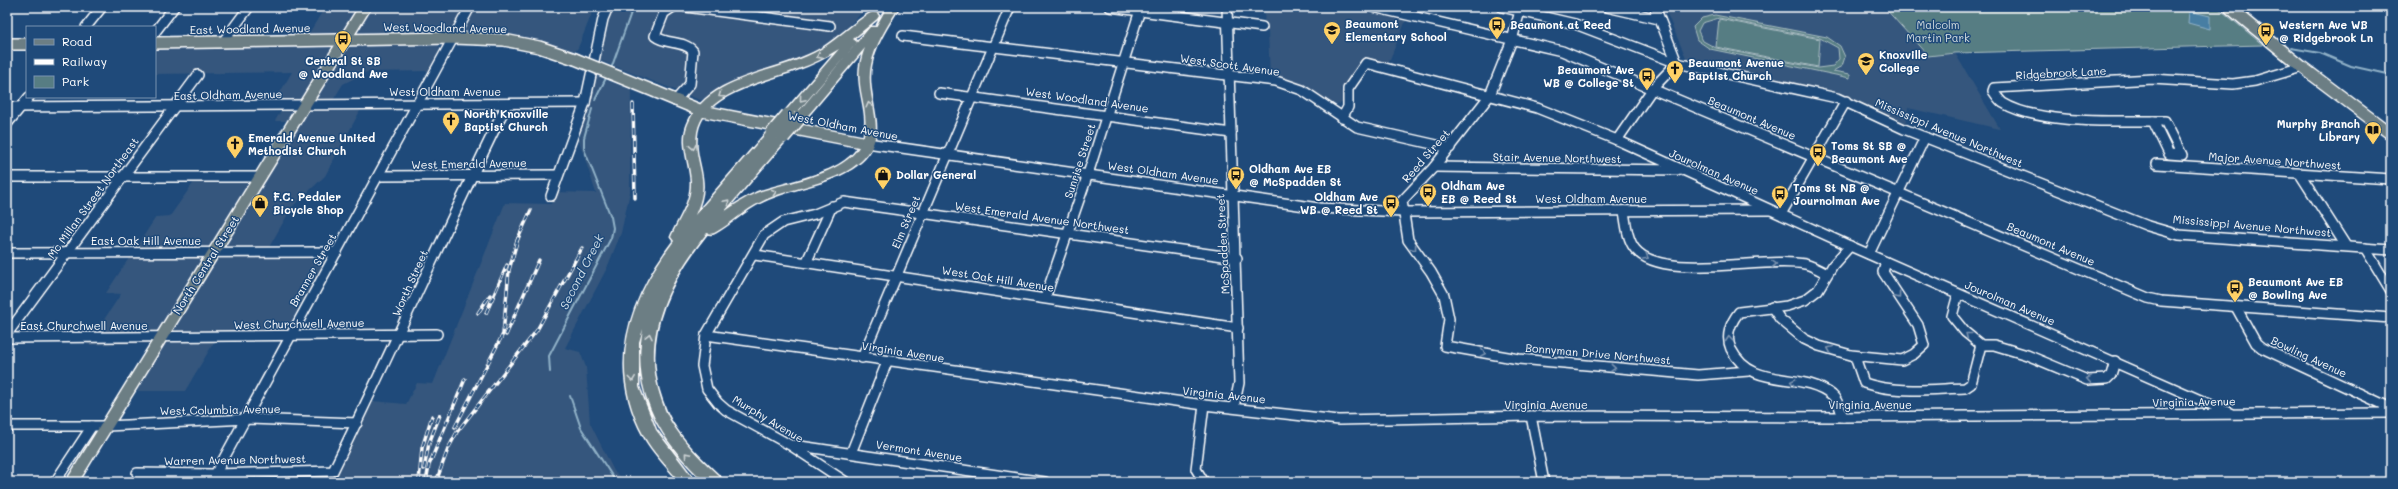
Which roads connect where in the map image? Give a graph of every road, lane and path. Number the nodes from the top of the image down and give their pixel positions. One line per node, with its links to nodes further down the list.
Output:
1 (102, 7): 24 (street)
2 (174, 7): 27 (street)
3 (249, 7): 32 (street)
4 (365, 7): 30 (main road, North Central Street)
5 (470, 7): 29 (street, Branner Street)
6 (608, 7): 50 (street)
7 (672, 7): 48 (street)
8 (686, 7): 25 (street)
9 (881, 7): 21 (highway)
10 (893, 7): 59 (highway); 68 (highway, one-way to 10)
11 (1010, 7): 36 (street, Elm Street)
12 (1110, 7): 19 (street)
13 (1227, 7): 23 (street, McSpadden Street)
14 (1373, 7): 31 (street, Beaumont Avenue)
15 (1502, 7): 20 (street, Mississippi Avenue Northwest)
16 (1607, 7): 22 (street)
17 (1655, 7): 22 (street)
18 (2229, 7): 39 (main road)
19 (1140, 9): 23 (street); 37 (street, Sunrise Street)
20 (1519, 9): 31 (street, Reed Street); 38 (street, Mississippi Avenue Northwest)
21 (873, 16): 57 (highway, one-way to 57); 59 (highway, one-way to 59)
22 (1659, 19): 38 (street)
23 (1227, 22): 26 (street); 41 (street, McSpadden Street)
24 (87, 26)
25 (830, 26)
26 (1262, 27)
27 (156, 31)
28 (903, 36): 36 (street, West Scott Avenue)
29 (453, 38): 30 (main road, West Woodland Avenue); 43 (main road, West Woodland Avenue, bridge); 51 (street, Branner Street)
30 (345, 40): 32 (main road, East Woodland Avenue); 53 (main road, North Central Street)
31 (1512, 40): 42 (street, Beaumont Avenue); 45 (street, Reed Street)
32 (223, 42): 33 (main road, East Woodland Avenue)
33 (156, 43)
34 (7, 44): 35 (main road)
35 (26, 44)
36 (992, 46): 37 (street, West Scott Avenue); 46 (street, Elm Street)
37 (1123, 62): 41 (street, West Scott Avenue); 58 (street, Sunrise Street)
38 (1677, 63): 42 (street); 49 (street, Mississippi Avenue Northwest)
39 (2302, 67): 61 (street, Ridgebrook Lane); 64 (main road)
40 (198, 75): 56 (street, Mc Millan Street Northeast)
41 (1229, 76): 60 (street, West Scott Avenue); 63 (street, McSpadden Street)
42 (1653, 88): 67 (street); 71 (street, Beaumont Avenue)
43 (656, 92): 48 (main road, West Oldham Avenue)
44 (939, 92): 46 (street, West Woodland Avenue)
45 (1490, 95): 60 (street, Jourolman Avenue); 67 (street, Jourolman Avenue); 69 (street, Reed Street)
46 (971, 97): 58 (street, West Woodland Avenue); 70 (street, Elm Street)
47 (28, 98): 55 (street)
48 (675, 101): 57 (main road, West Oldham Avenue)
49 (1846, 101): 66 (street, Mississippi Avenue Northwest); 71 (street)
50 (585, 103): 52 (street, West Oldham Avenue); 75 (street)
51 (417, 104): 52 (street, West Oldham Avenue); 53 (street, West Oldham Avenue); 78 (street, Branner Street)
52 (506, 104): 79 (street, Worth Street)
53 (306, 105): 56 (street, East Oldham Avenue); 82 (main road, North Central Street)
54 (7, 107): 55 (street, East Oldham Avenue)
55 (21, 107): 56 (street, East Oldham Avenue); 62 (street)
56 (173, 107): 81 (street, Mc Millan Street Northeast)
57 (702, 111): 68 (main road, West Oldham Avenue); 109 (highway, one-way to 109)
58 (1106, 115): 63 (street, West Woodland Avenue); 76 (street, Sunrise Street)
59 (794, 116): 65 (highway, bridge)
60 (1342, 118): 69 (street, West Scott Avenue)
61 (2153, 121)
62 (7, 124)
63 (1231, 133): 85 (street, McSpadden Street)
64 (2390, 133)
65 (777, 136): 103 (highway, one-way to 65); 109 (highway)
66 (1925, 137): 84 (street); 96 (street, Mississippi Avenue Northwest)
67 (1617, 140): 74 (street, Jourolman Avenue)
68 (867, 143): 70 (street, West Oldham Avenue); 103 (highway, one-way to 68)
69 (1450, 148): 73 (street, Reed Street)
70 (947, 156): 76 (street, West Oldham Avenue); 92 (street, Elm Street)
71 (1815, 157): 84 (street, Beaumont Avenue); 93 (street)
72 (2157, 164): 77 (street, Major Avenue Northwest)
73 (1434, 168): 74 (street, Stair Avenue Northwest); 91 (street, Reed Street)
74 (1680, 170): 89 (street, Jourolman Avenue)
75 (558, 174): 79 (street, West Emerald Avenue); 86 (street)
76 (1088, 174): 85 (street, West Oldham Avenue); 94 (street, Sunrise Street)
77 (2300, 174): 83 (street, Major Avenue Northwest); 96 (street)
78 (379, 176): 79 (street, West Emerald Avenue); 99 (street, Branner Street)
79 (472, 176): 120 (street, Worth Street)
80 (7, 177): 81 (street)
81 (123, 177): 82 (street); 101 (street, Mc Millan Street Northeast)
82 (261, 177): 102 (main road, North Central Street)
83 (2391, 179)
84 (1897, 192): 104 (street); 116 (street, Beaumont Avenue)
85 (1232, 194): 91 (street, West Oldham Avenue); 106 (street, McSpadden Street)
86 (551, 196)
87 (844, 202): 88 (street, Murphy Avenue); 92 (street, West Emerald Avenue Northwest)
88 (832, 206): 105 (street, Murphy Avenue); 107 (street)
89 (1771, 210): 90 (street, West Oldham Avenue); 93 (street, Jourolman Avenue)
90 (1624, 211): 91 (street, West Oldham Avenue); 110 (street, one-way to 110)
91 (1403, 212): 127 (street, Reed Street, one-way to 127)
92 (924, 213): 94 (street, West Emerald Avenue Northwest); 111 (street, Elm Street)
93 (1781, 214): 95 (street, Jourolman Avenue)
94 (1067, 233): 106 (street, West Emerald Avenue Northwest); 114 (street, Sunrise Street)
95 (1850, 246): 104 (street, Jourolman Avenue); 110 (street)
96 (2346, 246): 97 (street, Mississippi Avenue Northwest)
97 (2366, 248): 98 (street, Mississippi Avenue Northwest); 112 (street)
98 (2391, 250)
99 (337, 252): 102 (street); 123 (street, Branner Street)
100 (7, 253): 101 (street, East Oak Hill Avenue)
101 (67, 253): 102 (street, East Oak Hill Avenue); 119 (street, Mc Millan Street Northeast)
102 (213, 253): 125 (main road, North Central Street)
103 (684, 253): 153 (highway, one-way to 103)
104 (1870, 254): 108 (street, Jourolman Avenue)
105 (754, 255): 107 (street, West Oak Hill Avenue); 122 (street, Murphy Avenue)
106 (1237, 258): 118 (street, McSpadden Street)
107 (807, 261): 111 (street, West Oak Hill Avenue)
108 (1886, 262): 113 (street, Jourolman Avenue); 128 (street, one-way to 128)
109 (664, 264): 152 (highway, one-way to 152)
110 (1828, 274): 115 (street)
111 (896, 275): 114 (street, West Oak Hill Avenue); 129 (street, Elm Street)
112 (2391, 291)
113 (1958, 294): 126 (street, one-way to 113); 130 (street, Jourolman Avenue)
114 (1044, 298): 118 (street, West Oak Hill Avenue)
115 (1772, 307): 128 (street, one-way to 115); 132 (street, one-way to 115)
116 (2236, 307): 117 (street, Beaumont Avenue); 135 (street, Bowling Avenue)
117 (2391, 318)
118 (1238, 328): 134 (street, McSpadden Street)
119 (7, 334)
120 (400, 334): 121 (street, West Churchwell Avenue); 123 (street, West Churchwell Avenue); 141 (street, Worth Street)
121 (437, 334)
122 (706, 335): 129 (street, Virginia Avenue); 145 (street, Murphy Avenue)
123 (290, 336): 125 (street, West Churchwell Avenue); 140 (street, Branner Street)
124 (7, 338): 125 (street, East Churchwell Avenue)
125 (162, 338): 144 (main road, North Central Street)
126 (1981, 345): 128 (street); 130 (street, one-way to 126)
127 (1445, 346): 132 (street, Bonnyman Drive Northwest, one-way to 132)
128 (1855, 357)
129 (862, 358): 131 (street, Virginia Avenue)
130 (2115, 361): 137 (street, Jourolman Avenue)
131 (887, 362): 133 (street, Virginia Avenue); 146 (street)
132 (1749, 371): 139 (street, one-way to 132)
133 (1204, 405): 134 (street, Virginia Avenue); 156 (street)
134 (1234, 407): 138 (street, Virginia Avenue)
135 (2391, 408)
136 (2391, 413): 137 (street, Virginia Avenue)
137 (2232, 414): 139 (street, Virginia Avenue)
138 (1531, 416): 139 (street, Virginia Avenue); 157 (street)
139 (1843, 417)
140 (247, 419): 141 (street, West Columbia Avenue); 144 (street, West Columbia Avenue); 149 (street, Branner Street)
141 (357, 423): 147 (street, Worth Street)
142 (7, 426): 143 (street, West Columbia Avenue)
143 (92, 426): 144 (street, West Columbia Avenue); 150 (street)
144 (107, 426): 151 (main road, North Central Street)
145 (790, 445): 146 (street, Vermont Avenue); 154 (street, Murphy Avenue)
146 (851, 452): 155 (street, Vermont Avenue)
147 (333, 471): 149 (street, Warren Avenue Northwest)
148 (137, 472): 149 (street, Warren Avenue Northwest)
149 (213, 478)
150 (55, 482)
151 (72, 482)
152 (688, 482)
153 (715, 482)
154 (846, 482)
155 (1045, 482)
156 (1204, 482)
157 (1544, 482)

